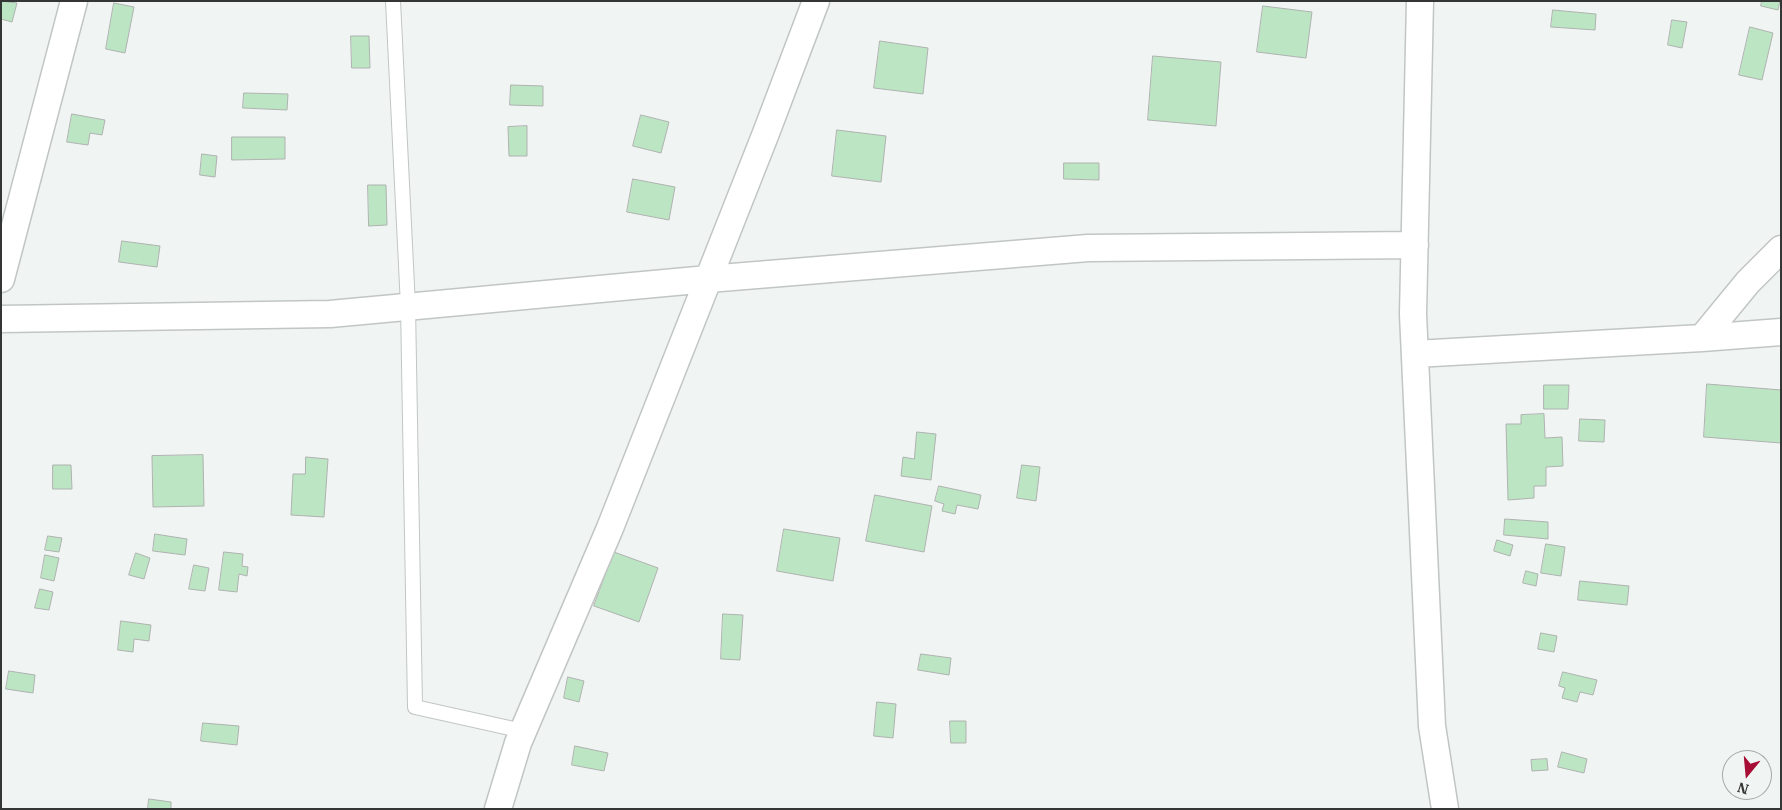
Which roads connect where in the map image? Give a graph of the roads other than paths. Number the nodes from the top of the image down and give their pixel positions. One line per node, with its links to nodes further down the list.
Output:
1 (74, 1): 7 (street)
2 (393, 1): 9 (lane)
3 (816, 1): 8 (street)
4 (1420, 1): 5 (street)
5 (1415, 245): 8 (street); 13 (street)
6 (1781, 249): 12 (street)
7 (1, 279)
8 (708, 279): 9 (street); 14 (street)
9 (408, 306): 10 (street); 14 (lane)
10 (1, 319)
11 (1781, 332): 12 (street)
12 (1702, 338): 13 (street)
13 (1415, 354): 16 (street)
14 (523, 731): 15 (street)
15 (498, 809)
16 (1445, 809)

